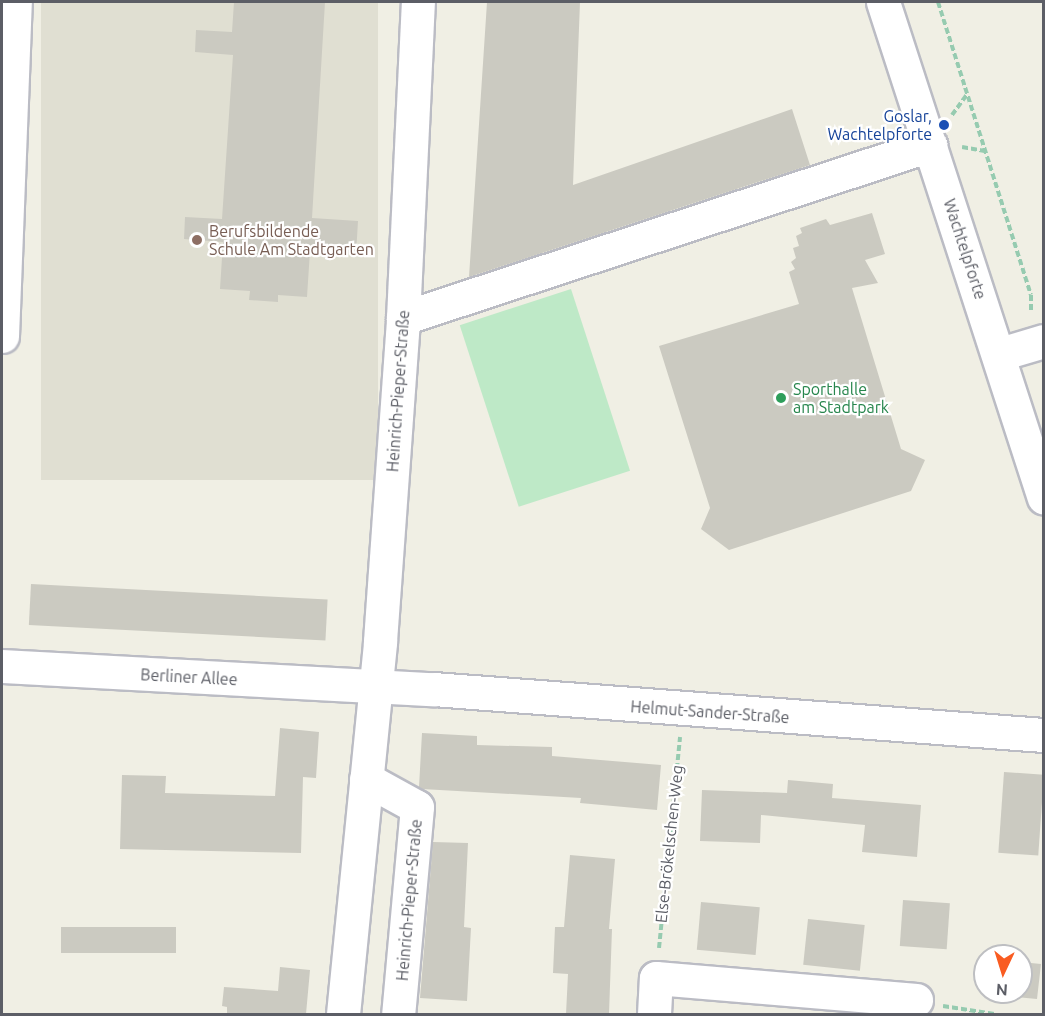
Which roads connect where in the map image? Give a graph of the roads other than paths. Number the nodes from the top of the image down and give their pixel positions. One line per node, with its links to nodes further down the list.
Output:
1 (15, 2): 6 (street)
2 (418, 2): 5 (street, Heinrich-Pieper-Straße)
3 (883, 2): 4 (street, Wachtelpforte)
4 (940, 145): 5 (street); 8 (street, Wachtelpforte)
5 (403, 318): 11 (street, Heinrich-Pieper-Straße)
6 (2, 336)
7 (1037, 342): 8 (street)
8 (1000, 354): 9 (street, Wachtelpforte)
9 (1044, 498)
10 (2, 666): 11 (street, Berliner Allee)
11 (376, 686): 12 (street, Helmut-Sander-Straße); 13 (street, Heinrich-Pieper-Straße)
12 (1044, 735)
13 (366, 779): 15 (street, Heinrich-Pieper-Straße); 16 (street, Heinrich-Pieper-Straße)
14 (916, 1000): 17 (street)
15 (343, 1014)
16 (398, 1014)
17 (654, 1014)

